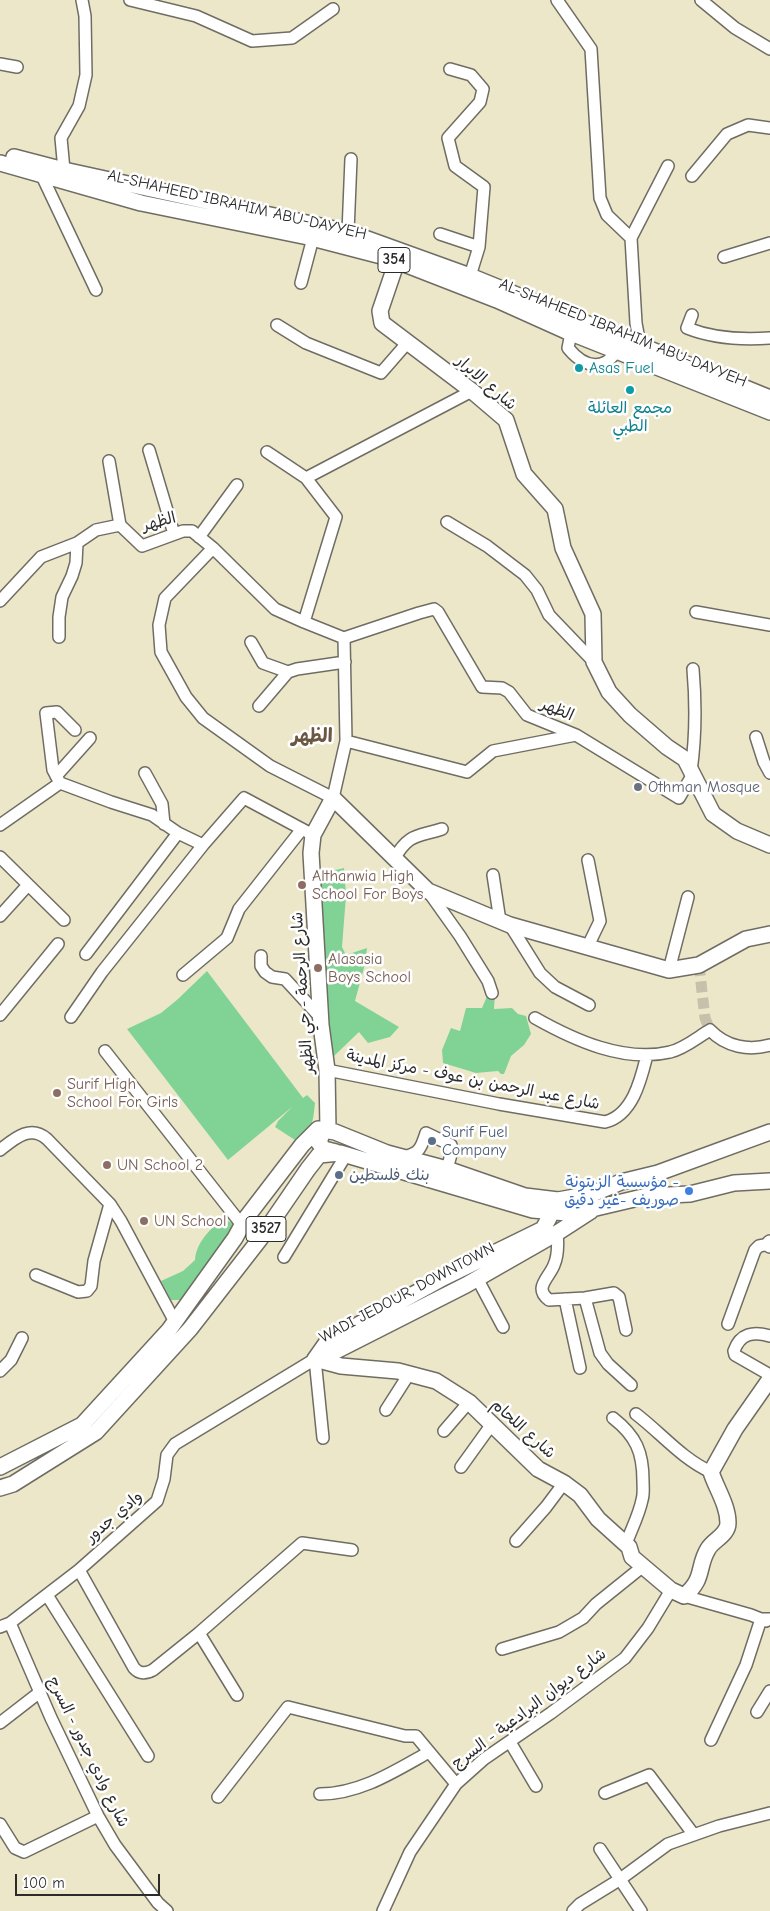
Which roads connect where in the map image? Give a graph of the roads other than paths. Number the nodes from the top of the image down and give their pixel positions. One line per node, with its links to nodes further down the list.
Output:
1 (82, 0): 15 (street)
2 (130, 0): 5 (street)
3 (557, 0): 21 (street)
4 (701, 0): 6 (street)
5 (334, 9)
6 (770, 49)
7 (0, 64): 8 (street)
8 (17, 67)
9 (450, 69): 23 (street)
10 (770, 128): 17 (street)
11 (0, 153): 15 (main road, AL-SHAHEED IBRAHIM ABU-DAYYEH / 354)
12 (351, 159): 18 (street)
13 (0, 163): 16 (main road, AL-SHAHEED IBRAHIM ABU-DAYYEH / 354)
14 (668, 166): 21 (street)
15 (64, 170): 18 (main road, AL-SHAHEED IBRAHIM ABU-DAYYEH / 354)
16 (42, 176): 20 (main road, AL-SHAHEED IBRAHIM ABU-DAYYEH / 354); 28 (street)
17 (692, 176)
18 (348, 232): 26 (main road, AL-SHAHEED IBRAHIM ABU-DAYYEH / 354)
19 (440, 234): 23 (street)
20 (313, 238): 25 (main road, AL-SHAHEED IBRAHIM ABU-DAYYEH / 354); 27 (street)
21 (630, 238): 34 (street)
22 (770, 243): 24 (street)
23 (479, 247): 26 (street)
24 (724, 257)
25 (396, 261): 32 (main road, AL-SHAHEED IBRAHIM ABU-DAYYEH / 354); 33 (main road, شارع الابرار)
26 (470, 276): 34 (main road, AL-SHAHEED IBRAHIM ABU-DAYYEH / 354)
27 (301, 283)
28 (96, 290)
29 (692, 315): 31 (street)
30 (277, 324): 33 (street)
31 (770, 338)
32 (570, 340): 35 (main road, AL-SHAHEED IBRAHIM ABU-DAYYEH / 354); 35 (street)
33 (408, 342): 36 (main road, شارع الابرار)
34 (640, 346): 37 (main road, AL-SHAHEED IBRAHIM ABU-DAYYEH / 354)
35 (618, 351): 38 (main road, AL-SHAHEED IBRAHIM ABU-DAYYEH / 354)
36 (472, 390): 42 (street); 58 (main road, شارع الابرار)
37 (770, 398)
38 (770, 412)
39 (149, 450): 46 (street)
40 (268, 452): 42 (street)
41 (109, 461): 45 (street, الظهر)
42 (306, 478): 52 (street)
43 (237, 485): 47 (street)
44 (447, 522): 58 (street)
45 (120, 525): 46 (street, الظهر); 48 (street)
46 (174, 534): 47 (street, الظهر)
47 (199, 537): 49 (street, الظهر)
48 (77, 543): 50 (street); 54 (street)
49 (213, 548): 52 (street, الظهر); 71 (street)
50 (0, 601)
51 (696, 612): 53 (street)
52 (304, 622): 55 (street, الظهر)
53 (770, 625)
54 (59, 637)
55 (344, 638): 57 (street); 63 (street, الظهر)
56 (251, 642): 60 (street)
57 (345, 662): 60 (street); 66 (street)
58 (594, 662): 67 (main road)
59 (693, 669): 67 (street)
60 (288, 672): 61 (street)
61 (259, 706)
62 (75, 730): 70 (street)
63 (576, 735): 66 (street, الظهر); 67 (street)
64 (756, 737): 69 (street)
65 (90, 738): 70 (street)
66 (346, 741): 71 (street)
67 (692, 772): 78 (main road)
68 (145, 773): 72 (street)
69 (770, 773)
70 (58, 779): 72 (street); 73 (street)
71 (333, 798): 76 (main road, شارع الرحمة - حي الظهر); 80 (main road)
72 (164, 824): 75 (street)
73 (0, 825)
74 (442, 830): 80 (street)
75 (178, 832): 77 (street); 92 (street)
76 (307, 832): 77 (street); 95 (street); 99 (main road, شارع الرحمة - حي الظهر)
77 (203, 845): 100 (street)
78 (770, 845)
79 (0, 858): 83 (street)
80 (394, 858): 84 (main road)
81 (588, 860): 91 (street)
82 (493, 875): 88 (street)
83 (28, 885): 86 (street); 87 (street)
84 (428, 891): 88 (main road); 96 (street)
85 (688, 897): 94 (street)
86 (0, 916)
87 (64, 920)
88 (505, 923): 91 (main road); 97 (street)
89 (770, 934): 94 (main road)
90 (58, 944): 98 (street)
91 (587, 948): 94 (main road)
92 (86, 954)
93 (261, 956): 99 (street)
94 (669, 970)
95 (183, 975)
96 (492, 993)
97 (588, 1005)
98 (0, 1015)
99 (320, 1017): 105 (main road, شارع الرحمة - حي الظهر)
100 (71, 1018)
101 (535, 1018): 104 (street)
102 (770, 1045): 104 (street)
103 (105, 1051): 118 (street)
104 (647, 1055): 105 (street, شارع عبد الرحمن بن عوف - مركز المدينة)
105 (327, 1070): 106 (main road, شارع الرحمة - حي الظهر)
106 (328, 1130): 109 (main road, 3527); 110 (main road, 3527); 118 (main road, 3527)
107 (770, 1132): 114 (main road, 3527)
108 (0, 1150): 115 (street)
109 (343, 1154): 112 (main road, 3527); 121 (street); 150 (main road, 3527)
110 (394, 1155): 111 (main road, 3527); 111 (street)
111 (447, 1169): 112 (main road); 116 (main road, 3527)
112 (431, 1181): 116 (main road, 3527)
113 (768, 1183): 117 (main road, 3527)
114 (605, 1188): 116 (main road, 3527); 117 (main road)
115 (110, 1204): 122 (street); 126 (street)
116 (559, 1207): 117 (main road, 3527); 119 (main road)
117 (601, 1207): 119 (main road, 3527)
118 (242, 1225): 126 (main road, 3527)
119 (544, 1234): 123 (main road, WADI JEDOUR, DOWNTOWN); 125 (street); 132 (main road, WADI JEDOUR, DOWNTOWN)
120 (770, 1244): 127 (street)
121 (284, 1257)
122 (36, 1275)
123 (477, 1278): 128 (street); 132 (main road, WADI JEDOUR, DOWNTOWN)
124 (584, 1298): 125 (street); 129 (street); 138 (street)
125 (566, 1299): 133 (street)
126 (175, 1322): 146 (main road, 3527)
127 (728, 1324)
128 (503, 1327)
129 (626, 1330)
130 (770, 1336): 136 (street)
131 (22, 1338): 134 (street)
132 (315, 1359): 135 (main road, شارع اللحام); 145 (street); 155 (street, وادي جدور)
133 (580, 1368)
134 (0, 1371)
135 (409, 1374): 139 (main road, شارع اللحام); 140 (street)
136 (770, 1375)
137 (770, 1380): 148 (main road)
138 (632, 1385)
139 (469, 1402): 143 (main road, شارع اللحام); 144 (street)
140 (386, 1410)
141 (636, 1414): 148 (street)
142 (613, 1418): 152 (street)
143 (492, 1424): 147 (street); 149 (main road, شارع اللحام)
144 (444, 1431)
145 (323, 1438)
146 (0, 1467)
147 (461, 1467)
148 (711, 1472): 156 (main road)
149 (564, 1483): 151 (street); 152 (main road, شارع اللحام)
150 (0, 1488)
151 (516, 1542)
152 (626, 1544): 154 (main road, شارع اللحام)
153 (352, 1550): 160 (street)
154 (642, 1567): 156 (main road, شارع اللحام); 161 (street)
155 (79, 1570): 157 (street, وادي جدور); 160 (street)
156 (678, 1593): 158 (street); 168 (street, شارع ديوان البرادعية - السرج)
157 (47, 1595): 159 (street, وادي جدور); 170 (street)
158 (767, 1620): 167 (street)
159 (5, 1625): 163 (street, شارع وادي جدور - السرج)
160 (199, 1633): 164 (street)
161 (502, 1649)
162 (770, 1691): 165 (street)
163 (40, 1692): 166 (street); 177 (street, شارع وادي جدور - السرج)
164 (237, 1695)
165 (756, 1712)
166 (0, 1723)
167 (711, 1740)
168 (510, 1742): 171 (street, شارع ديوان البرادعية - السرج); 172 (street)
169 (429, 1752): 171 (street); 174 (street); 175 (street)
170 (148, 1756)
171 (456, 1784): 184 (street, شارع ديوان البرادعية - السرج)
172 (536, 1786)
173 (605, 1793): 179 (street)
174 (320, 1794)
175 (218, 1796)
176 (770, 1813): 179 (street)
177 (98, 1816): 178 (street); 182 (street, شارع وادي جدور - السرج)
178 (0, 1824)
179 (694, 1835): 181 (street)
180 (600, 1849): 181 (street)
181 (619, 1880): 185 (street); 186 (street)
182 (156, 1907): 183 (street, شارع وادي جدور - السرج)
183 (167, 1911)
184 (382, 1911)
185 (573, 1911)
186 (641, 1911)

